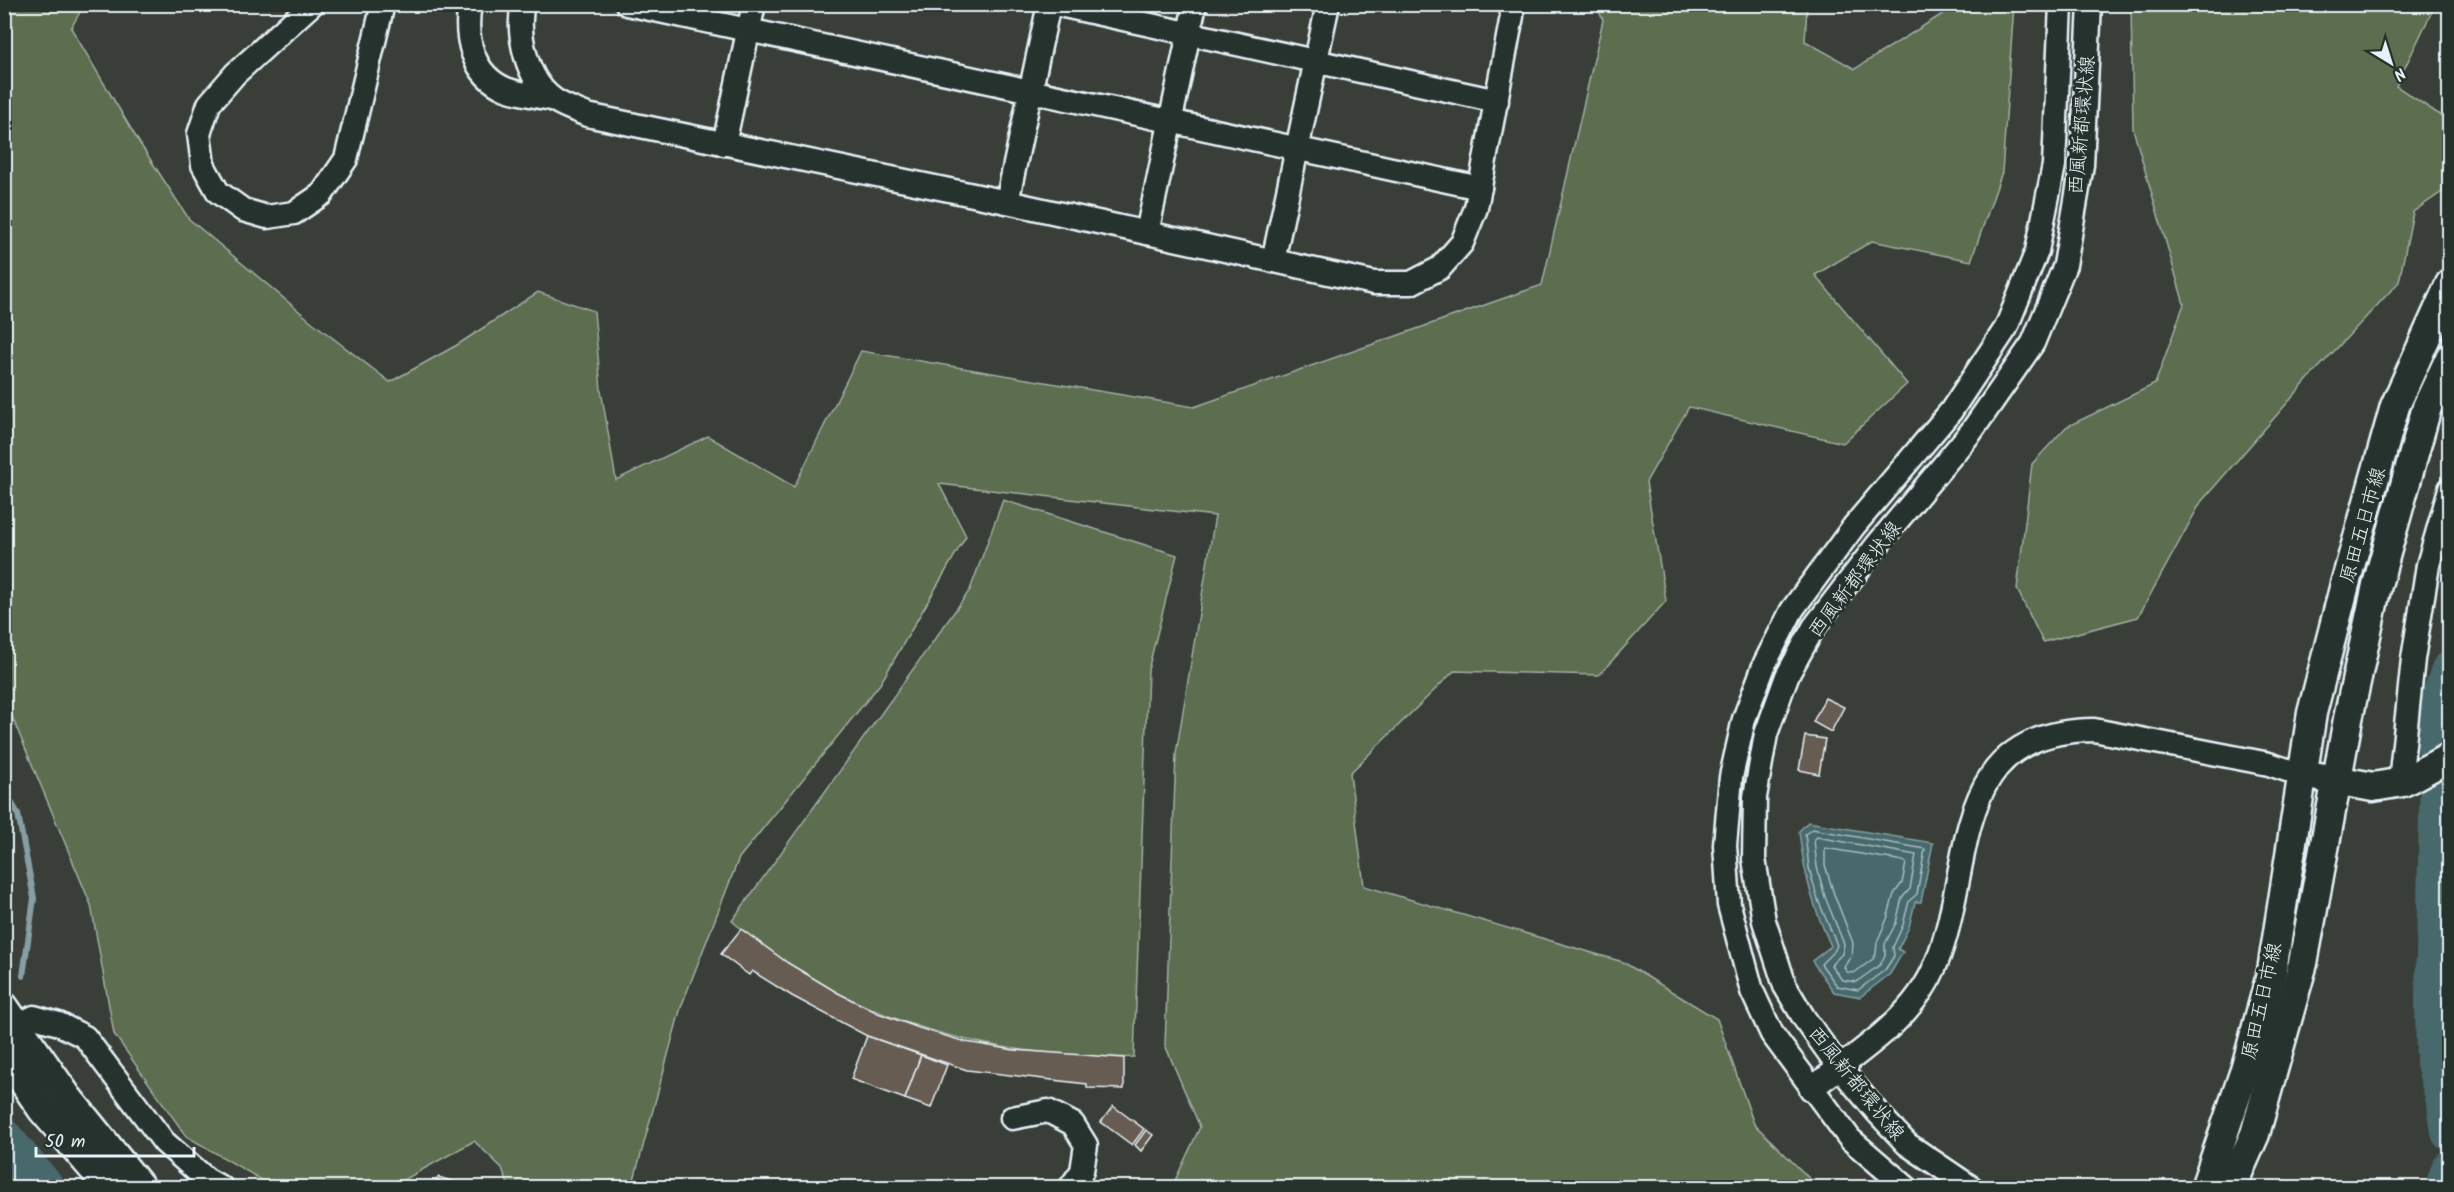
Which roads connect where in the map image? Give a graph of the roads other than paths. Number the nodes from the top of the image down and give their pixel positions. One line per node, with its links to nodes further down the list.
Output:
1 (312, 4): 2 (street)
2 (383, 4)
3 (523, 4): 18 (street)
4 (627, 4): 14 (street)
5 (754, 4): 14 (street)
6 (1049, 4): 17 (street)
7 (1055, 4): 15 (street)
8 (1195, 4): 15 (street)
9 (1328, 4): 16 (street)
10 (1511, 4): 19 (street)
11 (2061, 4): 37 (street, 西風新都環状線)
12 (2090, 4): 36 (street, 西風新都環状線)
13 (470, 6): 18 (street)
14 (748, 30): 17 (street); 21 (street)
15 (1189, 34): 16 (street); 20 (street)
16 (1316, 62): 19 (street); 22 (street)
17 (1031, 91): 20 (street); 24 (street)
18 (552, 99): 21 (street)
19 (1497, 101): 23 (street)
20 (1171, 121): 22 (street); 25 (street)
21 (724, 144): 24 (street)
22 (1297, 148): 23 (street); 26 (street)
23 (1480, 188): 26 (street)
24 (1007, 202): 25 (street)
25 (1148, 233): 26 (street)
26 (1273, 261)
27 (2450, 284): 31 (main road, 原田五日市線)
28 (2450, 358): 32 (main road, 原田五日市線)
29 (2450, 489): 33 (street)
30 (2450, 757): 33 (main road)
31 (2302, 774): 32 (main road); 36 (street); 45 (main road, 原田五日市線)
32 (2337, 780): 33 (main road); 46 (main road, 原田五日市線)
33 (2402, 782)
34 (9, 1022): 40 (main road); 41 (street)
35 (4, 1053): 39 (main road)
36 (1839, 1067): 37 (street); 44 (street, 西風新都環状線)
37 (1811, 1089): 43 (street, 西風新都環状線)
38 (1012, 1118): 42 (street)
39 (110, 1188)
40 (141, 1188)
41 (222, 1188)
42 (1070, 1188)
43 (1906, 1188)
44 (1972, 1188)
45 (2205, 1188)
46 (2231, 1188)

